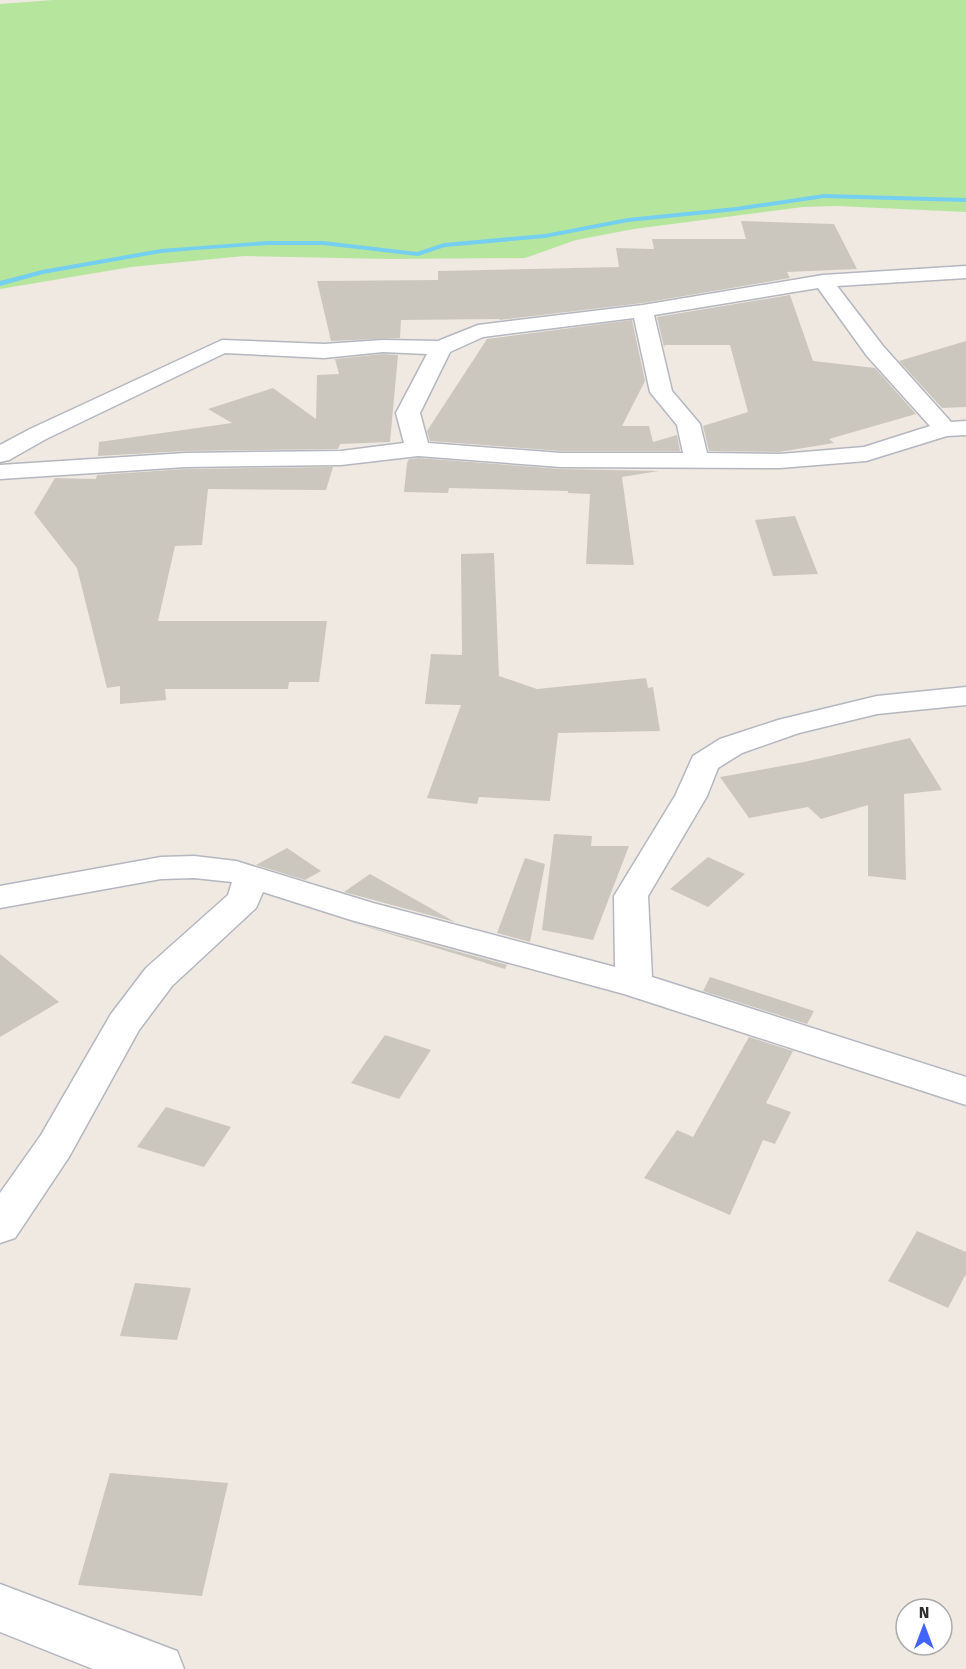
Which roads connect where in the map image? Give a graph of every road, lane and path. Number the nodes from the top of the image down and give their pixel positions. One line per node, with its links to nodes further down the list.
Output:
1 (966, 273): 2 (street)
2 (823, 281): 3 (street); 5 (street)
3 (642, 311): 4 (street); 8 (street)
4 (441, 348): 6 (street); 7 (street)
5 (956, 429): 8 (street)
6 (418, 450): 8 (street); 9 (street)
7 (0, 455)
8 (696, 459)
9 (0, 472)
10 (966, 696): 13 (street)
11 (250, 878): 12 (street); 13 (street); 15 (street)
12 (0, 897)
13 (634, 984): 14 (street)
14 (966, 1091)
15 (0, 1226)
16 (0, 1608): 17 (street)
17 (158, 1669)

